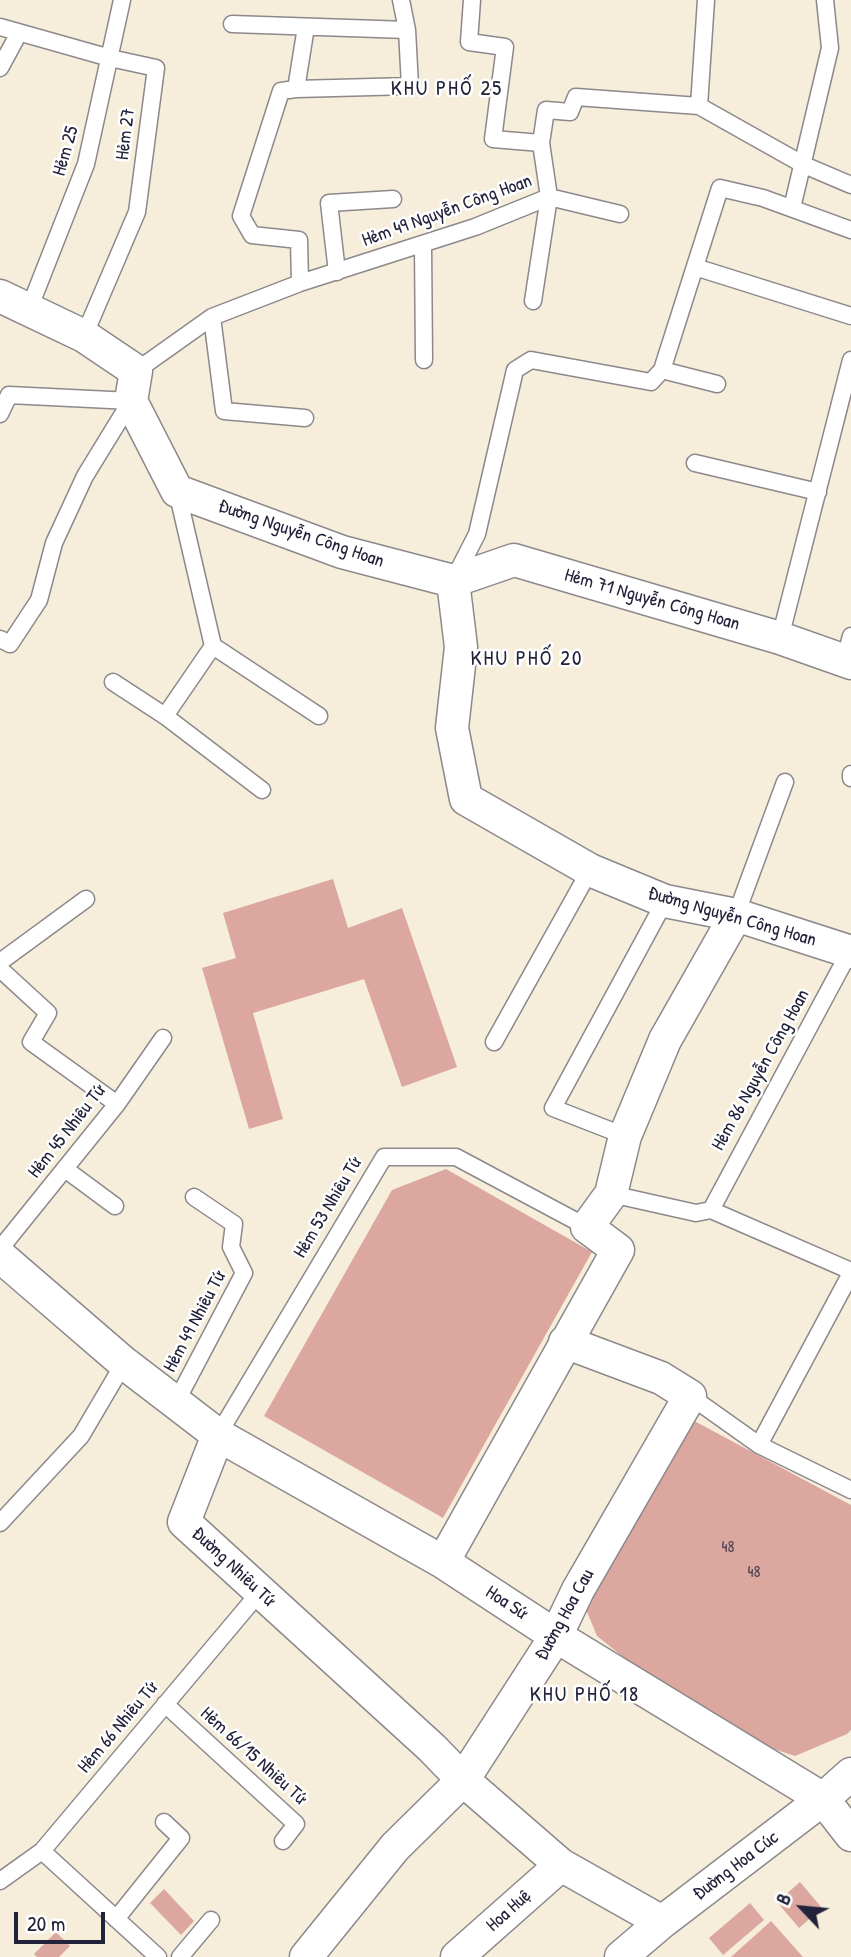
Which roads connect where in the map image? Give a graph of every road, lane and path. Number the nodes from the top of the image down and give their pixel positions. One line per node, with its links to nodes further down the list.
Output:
1 (122, 0): 11 (lane, Hẻm 25)
2 (401, 0): 9 (lane)
3 (472, 0): 15 (lane)
4 (706, 0): 14 (lane)
5 (825, 0): 16 (lane)
6 (232, 24): 8 (lane)
7 (0, 27): 10 (lane, Hẻm 27)
8 (306, 27): 9 (lane); 13 (lane)
9 (407, 30): 13 (lane)
10 (19, 33): 11 (lane, Hẻm 27); 12 (lane)
11 (110, 58): 29 (lane, Hẻm 25); 32 (lane, Hẻm 27)
12 (0, 68)
13 (296, 89): 26 (lane)
14 (699, 106): 15 (lane, Hẻm 49 Nguyễn Công Hoan); 16 (lane)
15 (541, 143): 18 (lane, Hẻm 49 Nguyễn Công Hoan)
16 (804, 165): 17 (lane); 20 (lane)
17 (851, 185)
18 (549, 197): 21 (lane); 23 (lane, Hẻm 49 Nguyễn Công Hoan); 28 (lane)
19 (393, 199): 25 (lane)
20 (792, 208): 22 (lane); 24 (lane)
21 (620, 214)
22 (851, 230)
23 (423, 245): 25 (lane, Hẻm 49 Nguyễn Công Hoan); 33 (lane)
24 (695, 267): 30 (lane); 35 (lane)
25 (337, 272): 26 (lane, Hẻm 49 Nguyễn Công Hoan)
26 (300, 283): 31 (lane, Hẻm 49 Nguyễn Công Hoan)
27 (0, 296): 29 (street)
28 (533, 301)
29 (29, 309): 32 (street)
30 (851, 316)
31 (212, 317): 37 (lane, Hẻm 49 Nguyễn Công Hoan); 39 (lane)
32 (84, 336): 37 (street)
33 (424, 360)
34 (851, 360): 42 (lane)
35 (662, 370): 36 (lane); 43 (lane)
36 (717, 384)
37 (133, 386): 38 (lane); 41 (street); 45 (lane)
38 (0, 414)
39 (305, 418)
40 (695, 463): 42 (lane)
41 (177, 491): 43 (street, Đường Nguyễn Công Hoan); 46 (lane)
42 (818, 492): 44 (lane)
43 (453, 581): 44 (street, Hẻm 71 Nguyễn Công Hoan); 53 (street, Đường Nguyễn Công Hoan)
44 (780, 638): 47 (street, Hẻm 71 Nguyễn Công Hoan)
45 (0, 639)
46 (213, 646): 49 (lane); 50 (lane)
47 (849, 654)
48 (114, 682): 49 (lane)
49 (165, 716): 52 (lane)
50 (319, 716)
51 (785, 782): 56 (lane)
52 (262, 789)
53 (590, 870): 55 (street, Đường Nguyễn Công Hoan); 61 (lane)
54 (86, 899): 58 (lane)
55 (665, 901): 56 (street, Đường Nguyễn Công Hoan); 63 (lane)
56 (736, 915): 57 (street, Đường Nguyễn Công Hoan); 63 (street)
57 (850, 951): 68 (lane, Hẻm 86 Nguyễn Công Hoan)
58 (0, 962)
59 (0, 969): 62 (lane)
60 (163, 1038): 62 (lane, Hẻm 45 Nhiêu Tứ)
61 (495, 1042)
62 (117, 1104): 64 (lane, Hẻm 45 Nhiêu Tứ)
63 (625, 1136): 65 (street)
64 (65, 1169): 67 (lane); 70 (lane, Hẻm 45 Nhiêu Tứ)
65 (611, 1194): 68 (lane); 69 (street)
66 (194, 1197): 76 (lane, Hẻm 49 Nhiêu Tứ)
67 (116, 1206)
68 (711, 1210): 72 (lane)
69 (587, 1227): 73 (street); 77 (lane, Hẻm 53 Nhiêu Tứ)
70 (0, 1249)
71 (0, 1256): 74 (street)
72 (851, 1272): 78 (lane)
73 (565, 1342): 75 (street); 81 (street)
74 (124, 1363): 76 (street); 80 (lane)
75 (690, 1396): 78 (lane); 83 (street, Đường Hoa Cau)
76 (175, 1404): 77 (street)
77 (218, 1435): 81 (street, Hoa Sứ); 82 (street, Đường Nhiêu Tứ)
78 (759, 1445): 79 (lane)
79 (851, 1490)
80 (0, 1523)
81 (443, 1562): 83 (street, Hoa Sứ)
82 (259, 1592): 84 (lane, Hẻm 66 Nhiêu Tứ); 86 (street, Đường Nhiêu Tứ)
83 (556, 1636): 86 (street, Đường Hoa Cau); 87 (street, Hoa Sứ)
84 (165, 1704): 90 (lane, Hẻm 66/15 Nhiêu Tứ); 91 (lane, Hẻm 66 Nhiêu Tứ)
85 (851, 1774): 87 (street, Đường Hoa Cúc)
86 (463, 1780): 92 (street); 99 (street, Đường Hoa Cau)
87 (823, 1799): 89 (street, Hoa Sứ); 96 (street, Đường Hoa Cúc)
88 (164, 1822): 94 (lane)
89 (851, 1835)
90 (283, 1840)
91 (42, 1851): 93 (lane, Hẻm 66 Nhiêu Tứ); 94 (lane)
92 (561, 1865): 96 (street); 100 (street, Hoa Huệ)
93 (0, 1881)
94 (117, 1919): 97 (lane)
95 (211, 1920): 98 (lane)
96 (662, 1922): 101 (street, Đường Hoa Cúc)
97 (158, 1957)
98 (180, 1957)
99 (306, 1957)
100 (457, 1957)
101 (621, 1957)

